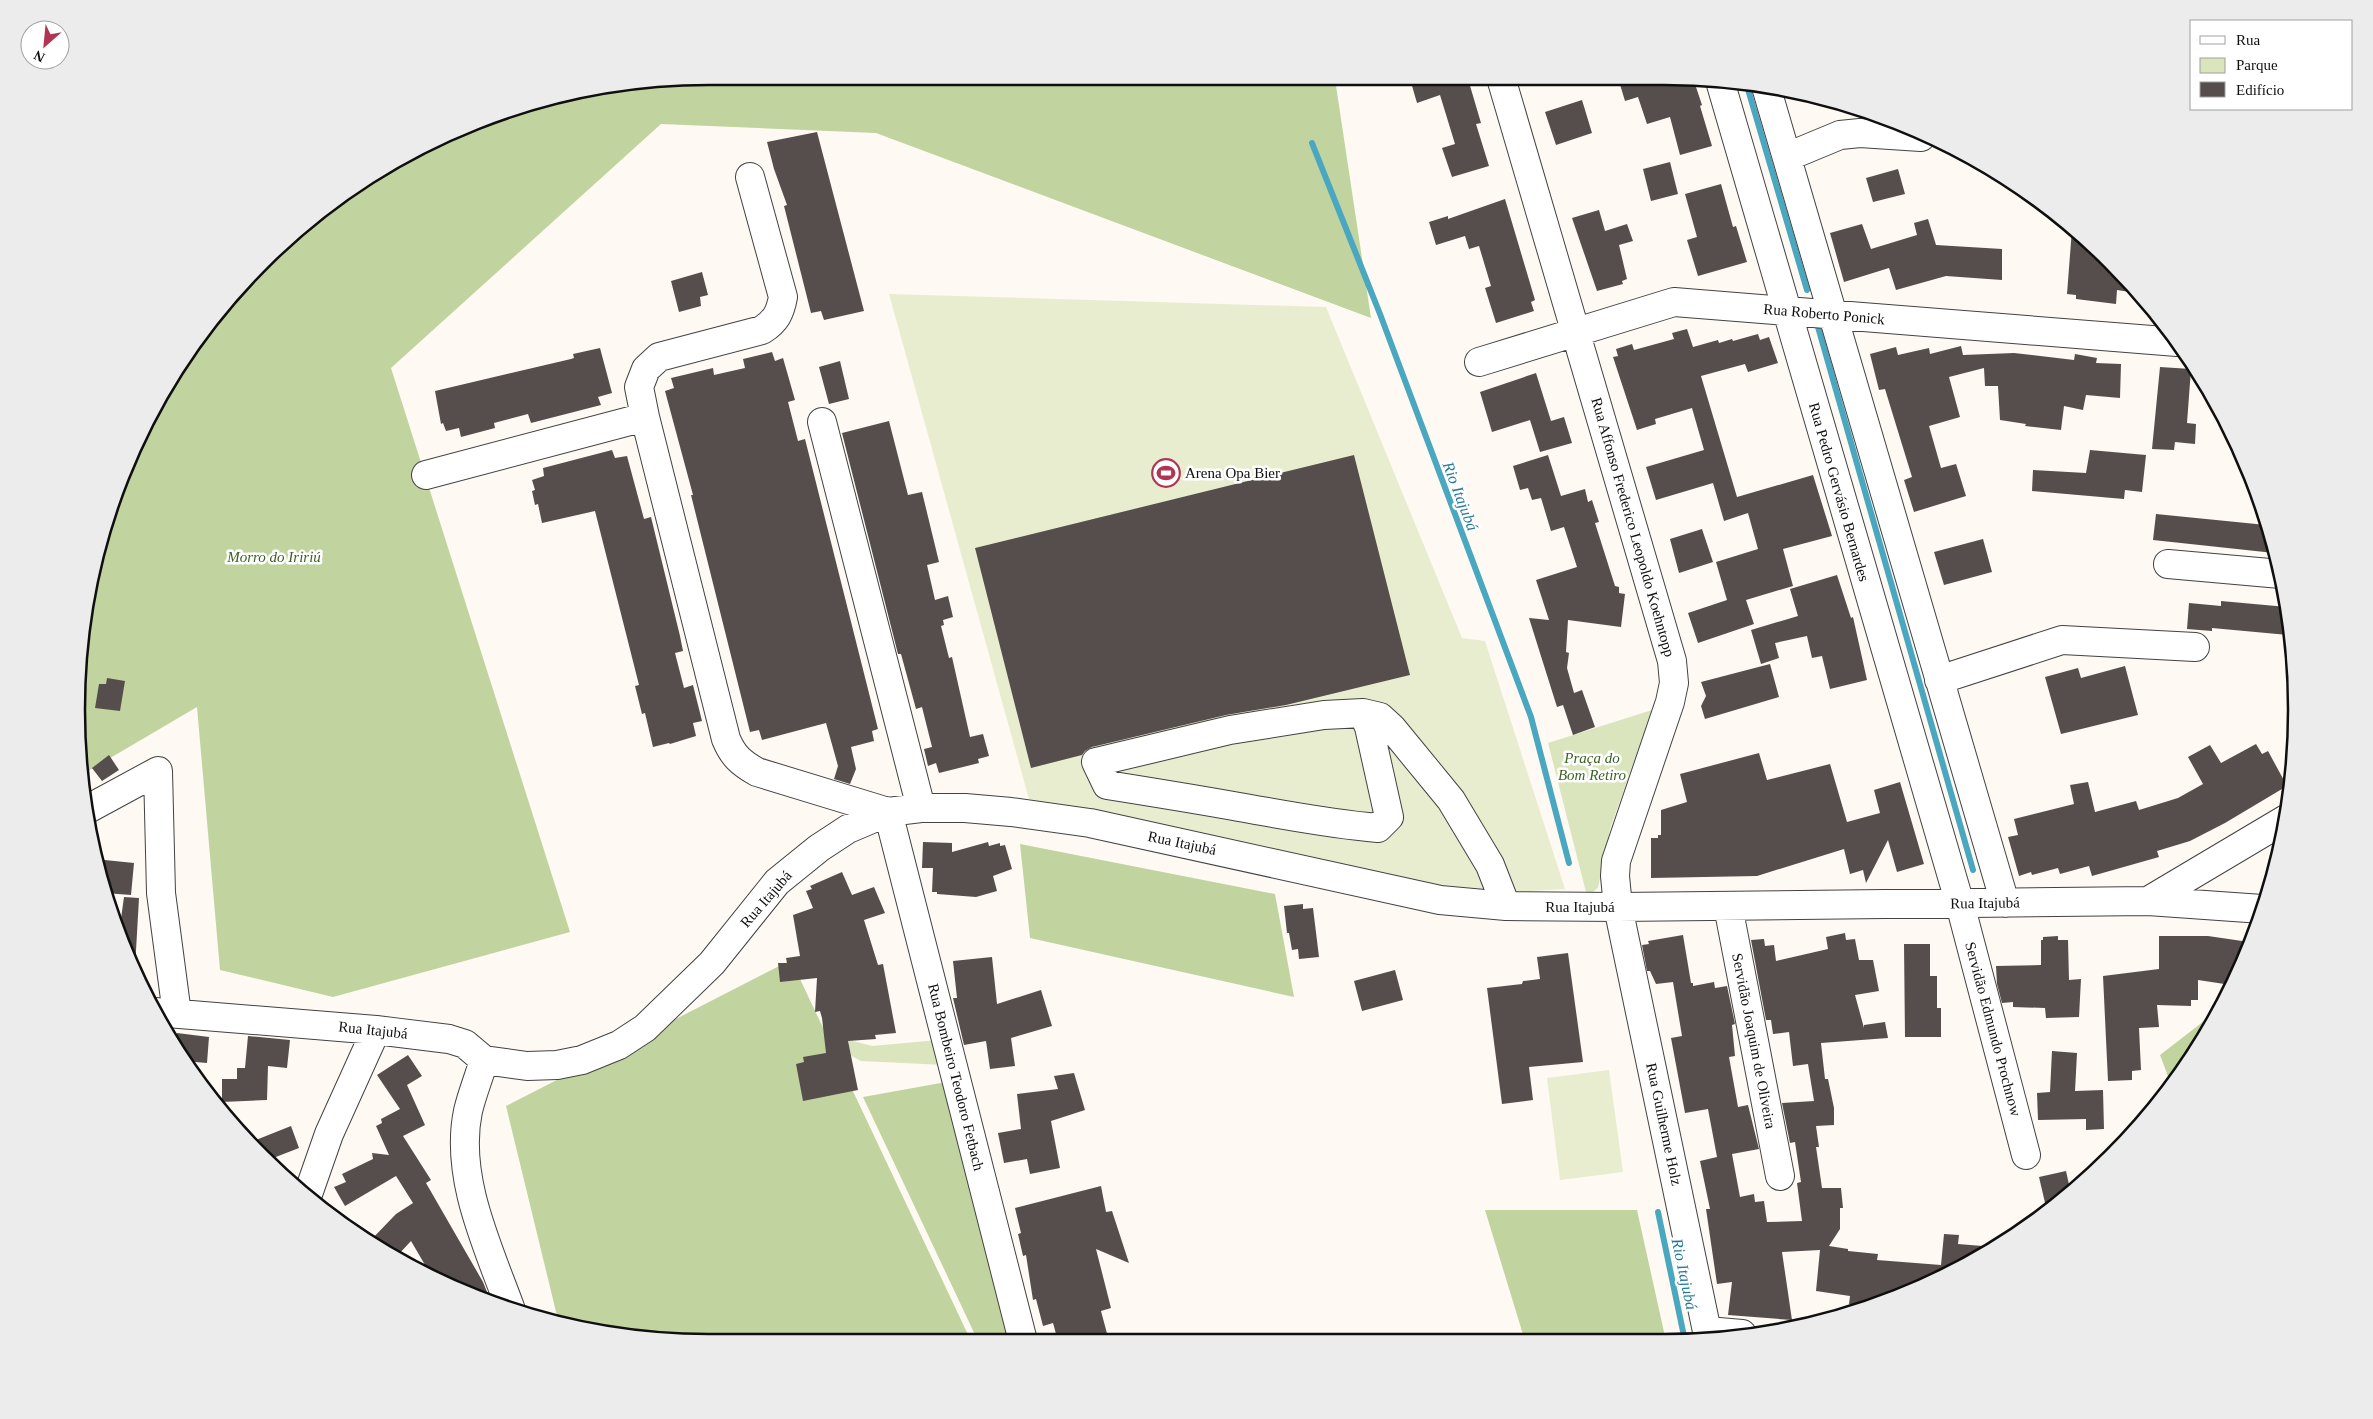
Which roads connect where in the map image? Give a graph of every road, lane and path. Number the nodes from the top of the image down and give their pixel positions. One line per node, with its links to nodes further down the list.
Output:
1 (1503, 85): 9 (street, Rua Affonso Frederico Leopoldo Koehntopp)
2 (1722, 88): 7 (street, Rua Pedro Gervásio Bernardes)
3 (1768, 94): 5 (street)
4 (1910, 136): 5 (street)
5 (1787, 157): 8 (street)
6 (750, 177): 12 (street)
7 (1786, 311): 8 (street, Rua Roberto Ponick); 9 (street, Rua Roberto Ponick); 26 (street, Rua Pedro Gervásio Bernardes)
8 (1832, 314): 10 (street, Rua Roberto Ponick); 18 (street)
9 (1574, 326): 11 (street, Rua Roberto Ponick); 29 (street, Rua Affonso Frederico Leopoldo Koehntopp)
10 (2168, 341)
11 (1479, 362)
12 (645, 417): 14 (street); 22 (street)
13 (822, 422): 21 (street)
14 (426, 475)
15 (2168, 564): 16 (street)
16 (2273, 573)
17 (2195, 647): 18 (street)
18 (1940, 680): 25 (street)
19 (1363, 713): 19 (street); 27 (street)
20 (93, 806): 31 (street)
21 (921, 808): 22 (street, Rua Itajubá); 27 (street, Rua Itajubá)
22 (888, 812): 33 (street, Rua Itajubá); 39 (street, Rua Bombeiro Teodoro Fetbach)
23 (2277, 824): 24 (street, Rua Itajubá)
24 (2148, 901): 25 (street, Rua Itajubá); 30 (street)
25 (2005, 903): 26 (street, Rua Itajubá)
26 (1960, 904): 28 (street, Rua Itajubá); 34 (street, Servidão Edmundo Prochnow)
27 (1506, 906): 29 (street, Rua Itajubá)
28 (1728, 906): 29 (street, Rua Itajubá); 35 (street, Servidão Joaquim de Oliveira)
29 (1618, 907): 38 (street, Rua Guilherme Holz)
30 (2256, 908)
31 (166, 1013): 32 (street, Rua Itajubá)
32 (376, 1030): 33 (street, Rua Itajubá); 36 (street)
33 (484, 1060): 37 (street)
34 (2026, 1155)
35 (1780, 1176)
36 (310, 1189)
37 (508, 1300)
38 (1707, 1333)
39 (1021, 1334)

